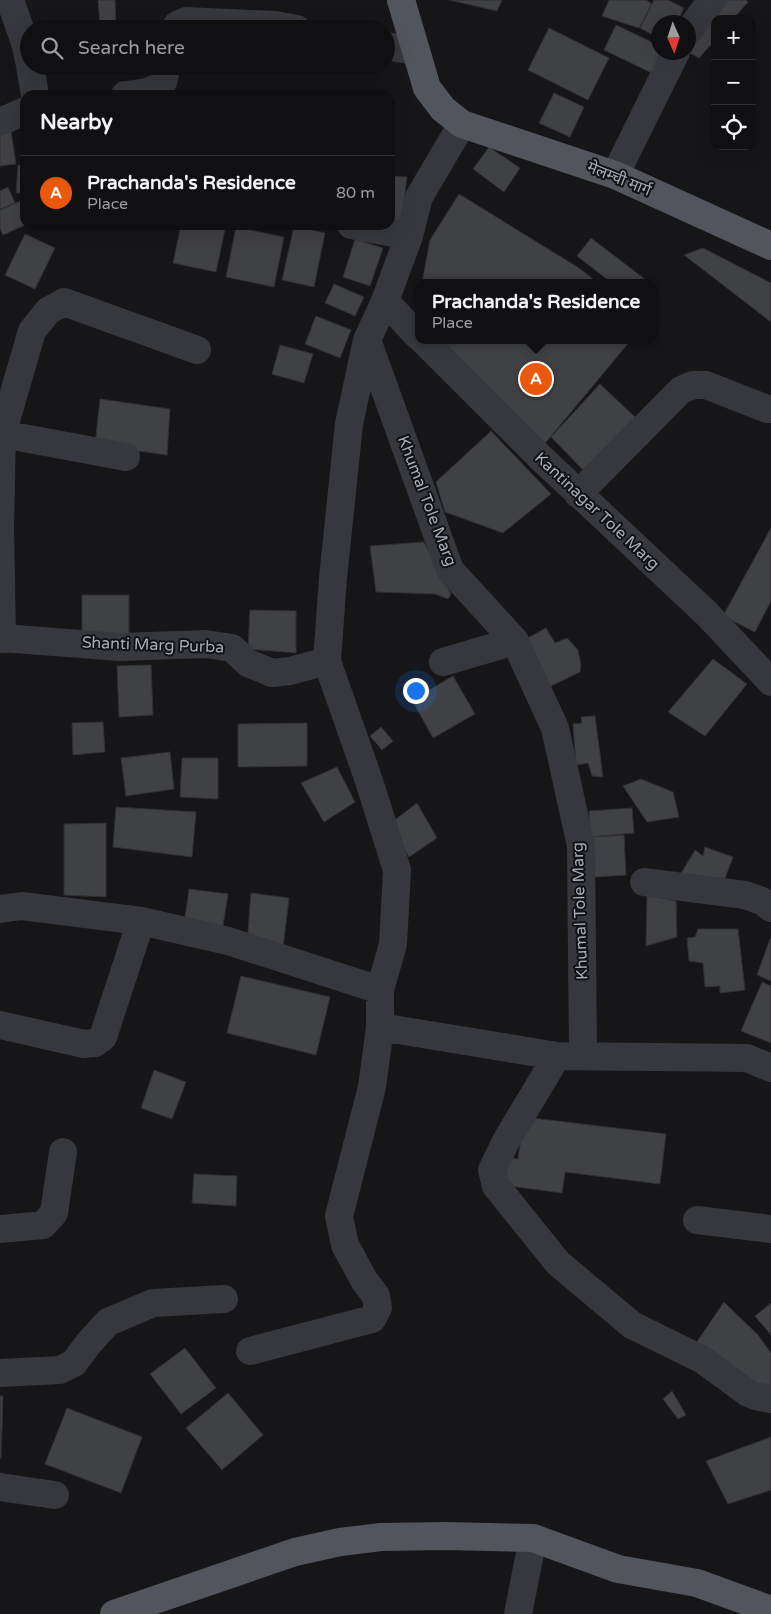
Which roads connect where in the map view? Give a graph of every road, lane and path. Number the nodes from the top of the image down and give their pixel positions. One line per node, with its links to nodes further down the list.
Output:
1 (10, 0): 5 (street)
2 (401, 0): 7 (main road)
3 (712, 0): 4 (street)
4 (696, 21)
5 (20, 29)
6 (395, 48): 7 (street)
7 (415, 52): 15 (main road)
8 (672, 60): 16 (street)
9 (32, 75): 11 (street)
10 (164, 75): 12 (street)
11 (34, 90)
12 (151, 90)
13 (20, 113): 14 (street)
14 (0, 122)
15 (462, 124): 16 (main road, मेलम्ची मार्ग); 18 (street)
16 (615, 175): 19 (main road, मेलम्ची मार्ग)
17 (377, 230): 18 (street)
18 (409, 236): 20 (street)
19 (771, 246)
20 (385, 301): 21 (street); 22 (street)
21 (415, 333)
22 (367, 340): 30 (street, Khumal Tole Marg); 31 (street)
23 (427, 344): 28 (street, Kantinagar Tole Marg)
24 (197, 350): 26 (street)
25 (771, 409): 28 (street)
26 (2, 434): 27 (street); 29 (street)
27 (126, 456)
28 (578, 494): 33 (street, Kantinagar Tole Marg)
29 (1, 638): 31 (street, Shanti Marg Purba)
30 (515, 641): 32 (street); 41 (street, Khumal Tole Marg)
31 (327, 661): 38 (street)
32 (443, 662)
33 (771, 682)
34 (644, 882): 36 (street)
35 (0, 908): 37 (street)
36 (771, 908)
37 (141, 921): 38 (street); 39 (street)
38 (380, 990): 40 (street)
39 (0, 1025)
40 (380, 1026): 41 (street); 48 (street)
41 (570, 1056): 42 (street); 50 (street)
42 (771, 1068)
43 (62, 1152): 45 (street)
44 (697, 1220): 46 (street)
45 (0, 1229)
46 (771, 1229)
47 (224, 1299): 49 (street)
48 (250, 1352)
49 (0, 1373)
50 (771, 1399)
51 (0, 1487): 52 (street)
52 (55, 1495)
53 (533, 1538): 54 (main road); 55 (main road); 56 (street)
54 (771, 1610)
55 (114, 1614)
56 (518, 1614)

